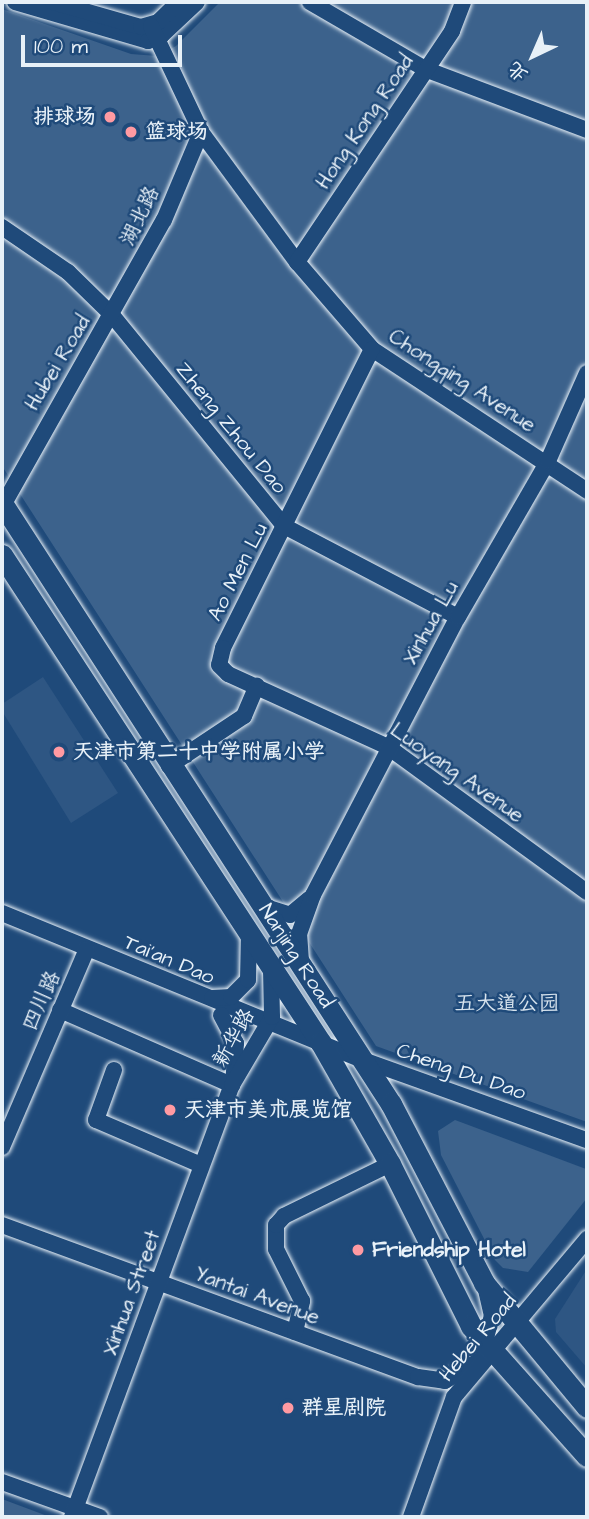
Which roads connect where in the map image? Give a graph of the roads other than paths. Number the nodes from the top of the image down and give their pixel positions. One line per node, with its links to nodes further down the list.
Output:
1 (15, 2): 6 (street)
2 (179, 2): 7 (street)
3 (197, 2): 7 (street)
4 (310, 2): 8 (street)
5 (463, 2): 8 (street, Hong Kong Road)
6 (48, 5): 7 (street)
7 (153, 33): 10 (street, Chongqing Avenue)
8 (425, 69): 9 (street); 12 (street, Hong Kong Road)
9 (587, 130)
10 (201, 132): 12 (street, Chongqing Avenue); 13 (street, 湖北路)
11 (2, 226): 13 (street, Zheng Zhou Dao)
12 (297, 262): 14 (street, Chongqing Avenue)
13 (112, 315): 18 (street, Hubei Road); 19 (street, Zheng Zhou Dao)
14 (372, 349): 16 (street, Chongqing Avenue); 19 (street, Ao Men Lu)
15 (587, 373): 16 (street, Xinhua Lu)
16 (548, 461): 17 (street, Chongqing Avenue); 24 (street, Xinhua Lu)
17 (587, 491)
18 (2, 505): 20 (main road)
19 (284, 526): 24 (street, Zheng Zhou Dao); 25 (street, Ao Men Lu)
20 (8, 528): 23 (main road)
21 (2, 545): 23 (main road)
22 (2, 555): 23 (main road)
23 (18, 571): 28 (main road, Nanjing Road); 34 (main road, Nanjing Road)
24 (458, 617): 27 (street, Xinhua Lu)
25 (219, 665): 26 (street, Luoyang Avenue)
26 (257, 686): 27 (street, Luoyang Avenue); 28 (street)
27 (388, 747): 29 (street, Luoyang Avenue); 30 (street, Xinhua Lu)
28 (169, 766): 31 (main road, Nanjing Road)
29 (587, 892)
30 (313, 895): 31 (street, Xinhua Lu); 36 (street, Xinhua Lu)
31 (263, 906): 36 (main road, Nanjing Road)
32 (2, 913): 35 (street, Tai'an Dao)
33 (2, 924): 35 (street)
34 (249, 932): 37 (main road, Nanjing Road); 38 (street)
35 (85, 953): 38 (street, Tai'an Dao); 39 (street, 四川路); 40 (street)
36 (303, 966): 43 (main road, Nanjing Road)
37 (271, 970): 41 (street, 新华路); 42 (main road, Nanjing Road)
38 (205, 998): 41 (street, Tai'an Dao)
39 (60, 1010): 45 (street); 47 (street, 四川路)
40 (221, 1015): 41 (street); 45 (street)
41 (264, 1032): 42 (street, Tai'an Dao); 42 (street); 45 (street, 新华路)
42 (321, 1043): 43 (street, Cheng Du Dao); 48 (main road, Nanjing Road)
43 (363, 1060): 46 (street, Cheng Du Dao); 53 (main road, Nanjing Road)
44 (114, 1070): 49 (street)
45 (232, 1085): 49 (street, Xinhua Street)
46 (587, 1140)
47 (2, 1147)
48 (390, 1164): 55 (street); 56 (main road, Nanjing Road)
49 (201, 1165): 52 (street, Xinhua Street)
50 (2, 1225): 52 (street, Yantai Avenue)
51 (587, 1239): 54 (street, Hebei Road)
52 (159, 1283): 55 (street, Yantai Avenue); 61 (street, Xinhua Street)
53 (484, 1283): 54 (main road, Nanjing Road); 56 (street)
54 (517, 1324): 56 (street, Hebei Road); 58 (main road, Nanjing Road)
55 (295, 1332): 57 (street, Yantai Avenue)
56 (485, 1353): 57 (street, Hebei Road); 59 (main road, Nanjing Road)
57 (457, 1382): 63 (street, Hebei Road)
58 (587, 1407)
59 (587, 1457)
60 (2, 1482): 61 (street)
61 (74, 1513): 62 (street)
62 (100, 1517)
63 (411, 1517)

